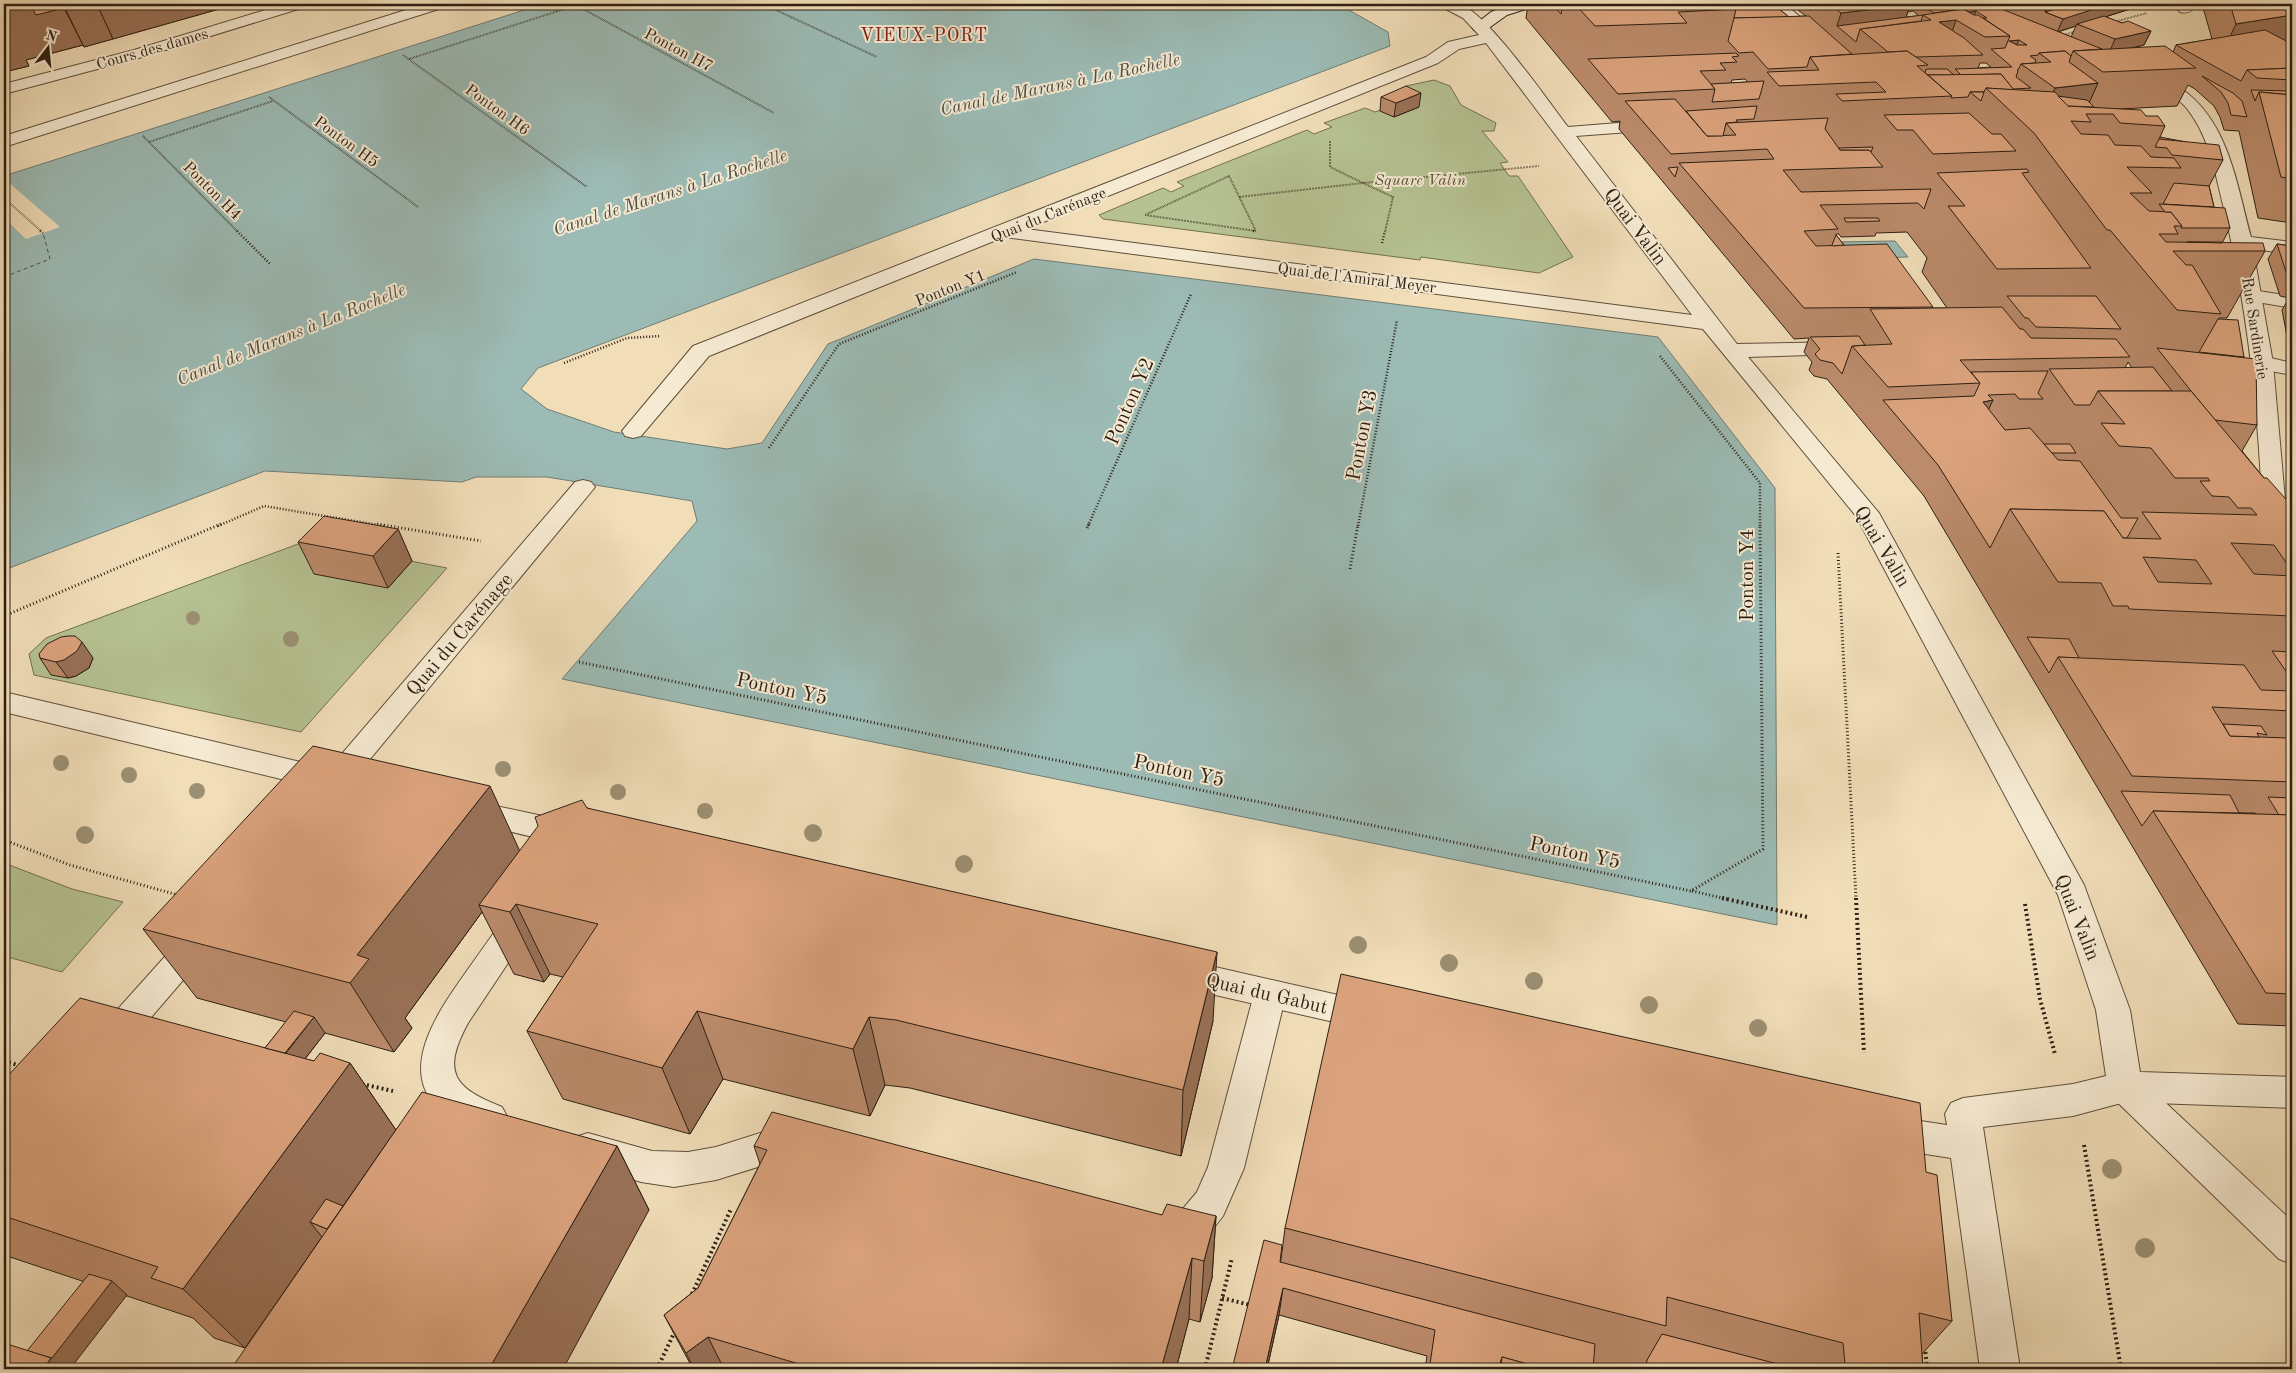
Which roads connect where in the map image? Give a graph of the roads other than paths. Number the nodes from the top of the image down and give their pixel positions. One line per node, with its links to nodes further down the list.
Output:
1 (300, 4): 9 (street, Cours des dames)
2 (440, 4): 12 (street)
3 (1447, 4): 6 (street, Quai Valin)
4 (1527, 4): 6 (street)
5 (1776, 4): 7 (street)
6 (1485, 32): 11 (street, Quai Valin); 13 (street, Quai du Carénage)
7 (1834, 53)
8 (2135, 69): 14 (street, Rue Sardinerie)
9 (4, 90)
10 (1676, 124): 11 (street)
11 (1565, 132): 18 (street, Quai Valin)
12 (4, 142)
13 (1005, 231): 18 (street, Quai de l'Amiral Meyer); 23 (street, Quai du Carénage)
14 (2242, 242): 15 (street); 16 (street, Rue Sardinerie)
15 (2292, 248)
16 (2252, 296): 17 (street); 21 (street, Rue Sardinerie)
17 (2292, 302)
18 (1709, 322): 20 (street, Quai Valin)
19 (1860, 347): 20 (street)
20 (1731, 351): 33 (street, Quai Valin)
21 (2262, 362): 22 (street); 25 (street, Rue Sardinerie)
22 (2292, 368)
23 (633, 431)
24 (582, 487): 26 (street, Quai du Carénage)
25 (2276, 539)
26 (4, 702)
27 (442, 805): 36 (street)
28 (227, 908): 32 (street)
29 (1153, 967): 30 (street, Quai du Gabut)
30 (1270, 994): 31 (street, Quai du Gabut); 40 (street)
31 (1395, 1022)
32 (94, 1060)
33 (2125, 1087): 34 (street); 39 (street); 41 (street)
34 (2292, 1092)
35 (1858, 1125): 39 (street)
36 (522, 1128)
37 (559, 1139): 38 (street)
38 (819, 1144)
39 (1966, 1144): 42 (street)
40 (1140, 1231)
41 (2292, 1246)
42 (2000, 1369)

